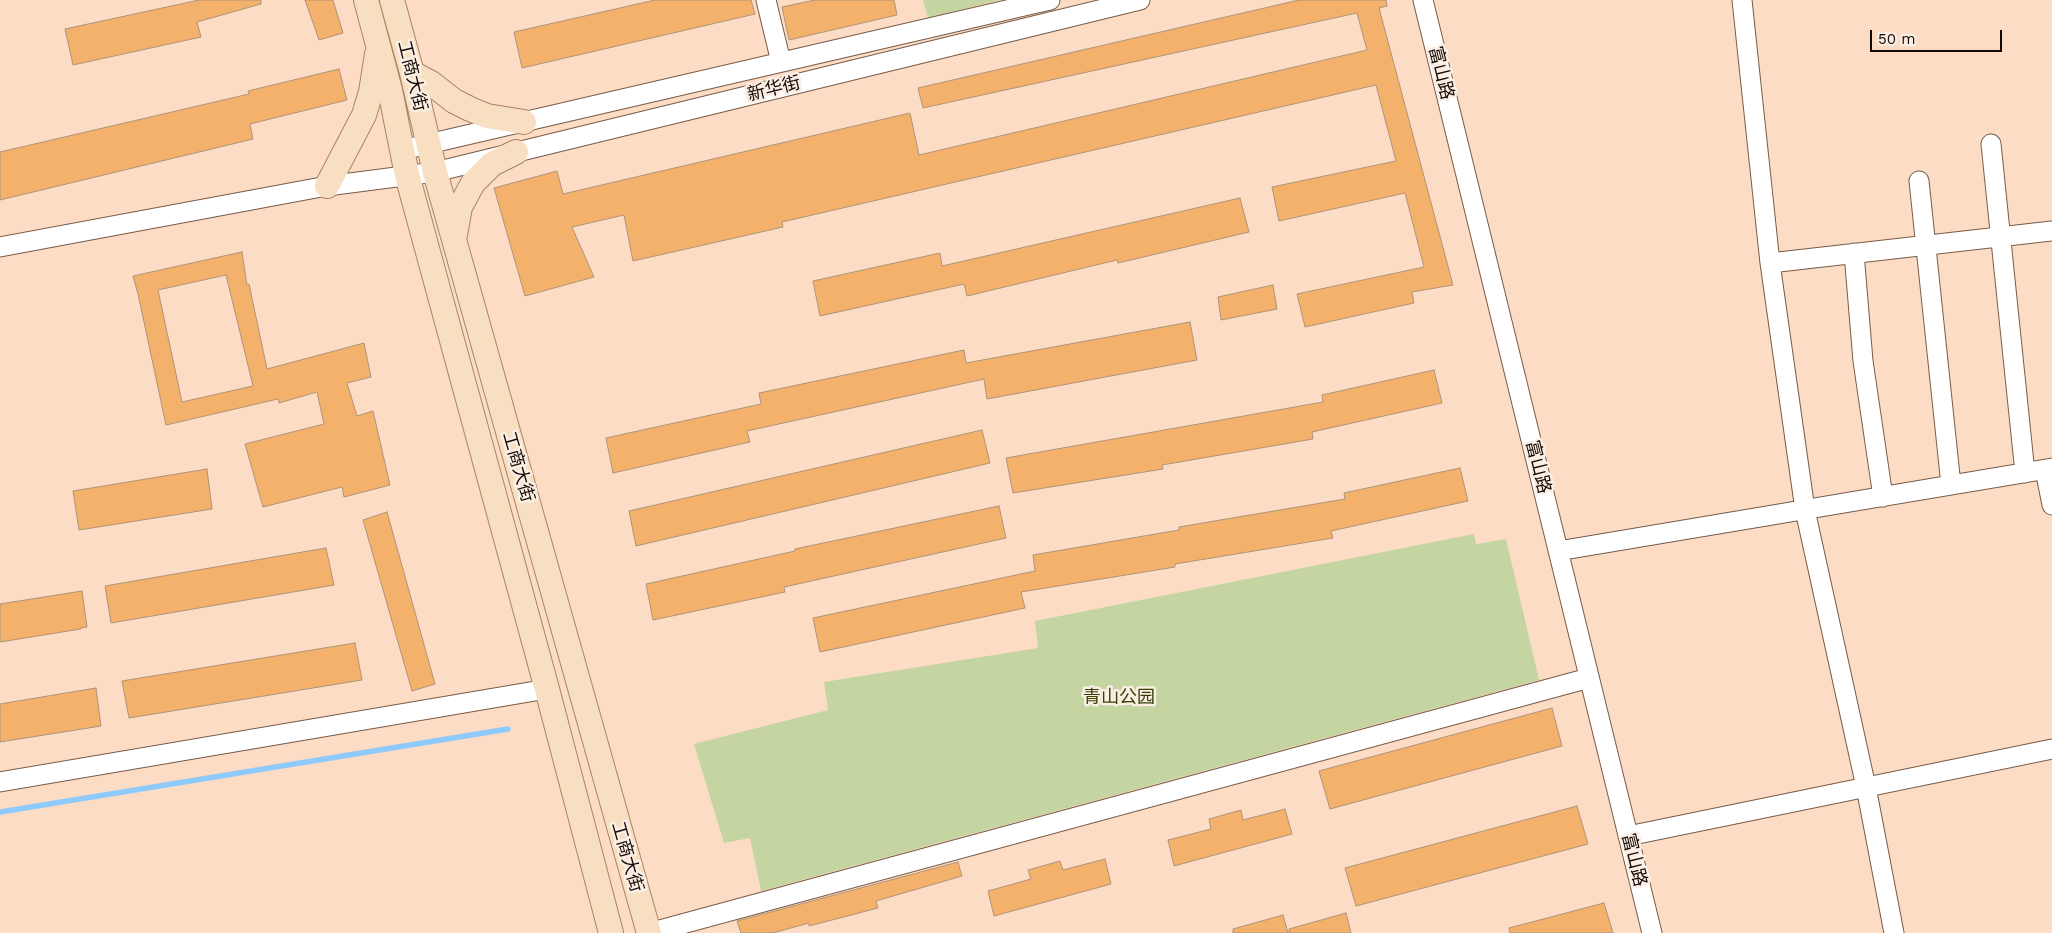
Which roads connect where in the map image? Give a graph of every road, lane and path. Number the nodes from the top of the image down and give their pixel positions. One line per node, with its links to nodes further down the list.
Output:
1 (366, 0): 8 (main road, 工商大街)
2 (392, 0): 10 (main road, 工商大街)
3 (766, 0): 9 (street)
4 (1050, 0): 9 (street, 新华街)
5 (1140, 0): 15 (street, 新华街)
6 (1423, 0): 33 (street, 富山路)
7 (1742, 0): 26 (street)
8 (378, 44): 14 (main road, 工商大街); 19 (main road)
9 (781, 62): 11 (street, 新华街)
10 (412, 73): 11 (main road); 12 (main road, 工商大街)
11 (524, 122): 12 (street, 新华街)
12 (428, 143): 14 (street, 新华街); 16 (main road, 工商大街)
13 (1991, 144): 21 (street)
14 (402, 150): 17 (main road, 工商大街)
15 (516, 152): 16 (street, 新华街); 24 (main road)
16 (434, 172): 17 (street, 新华街); 24 (main road, 工商大街)
17 (407, 175): 19 (street, 新华街); 35 (main road, 工商大街)
18 (1919, 181): 22 (street)
19 (327, 186): 23 (street, 新华街)
20 (2052, 231): 21 (street)
21 (2000, 236): 22 (street); 28 (street)
22 (1925, 245): 25 (street); 29 (street)
23 (0, 247)
24 (456, 249): 41 (main road, 工商大街)
25 (1854, 253): 26 (street); 30 (street)
26 (1770, 263): 32 (street)
27 (2048, 469): 28 (street); 31 (street)
28 (2025, 473): 29 (street)
29 (1951, 485): 30 (street)
30 (1883, 497): 32 (street)
31 (2052, 505)
32 (1805, 510): 33 (street); 38 (street)
33 (1558, 551): 34 (street, 富山路)
34 (1590, 678): 39 (street, 富山路); 41 (street)
35 (547, 689): 37 (street); 40 (main road, 工商大街)
36 (2052, 749): 38 (street)
37 (0, 782)
38 (1866, 787): 39 (street); 43 (street)
39 (1628, 836): 42 (street, 富山路)
40 (611, 933)
41 (649, 933)
42 (1652, 933)
43 (1894, 933)

